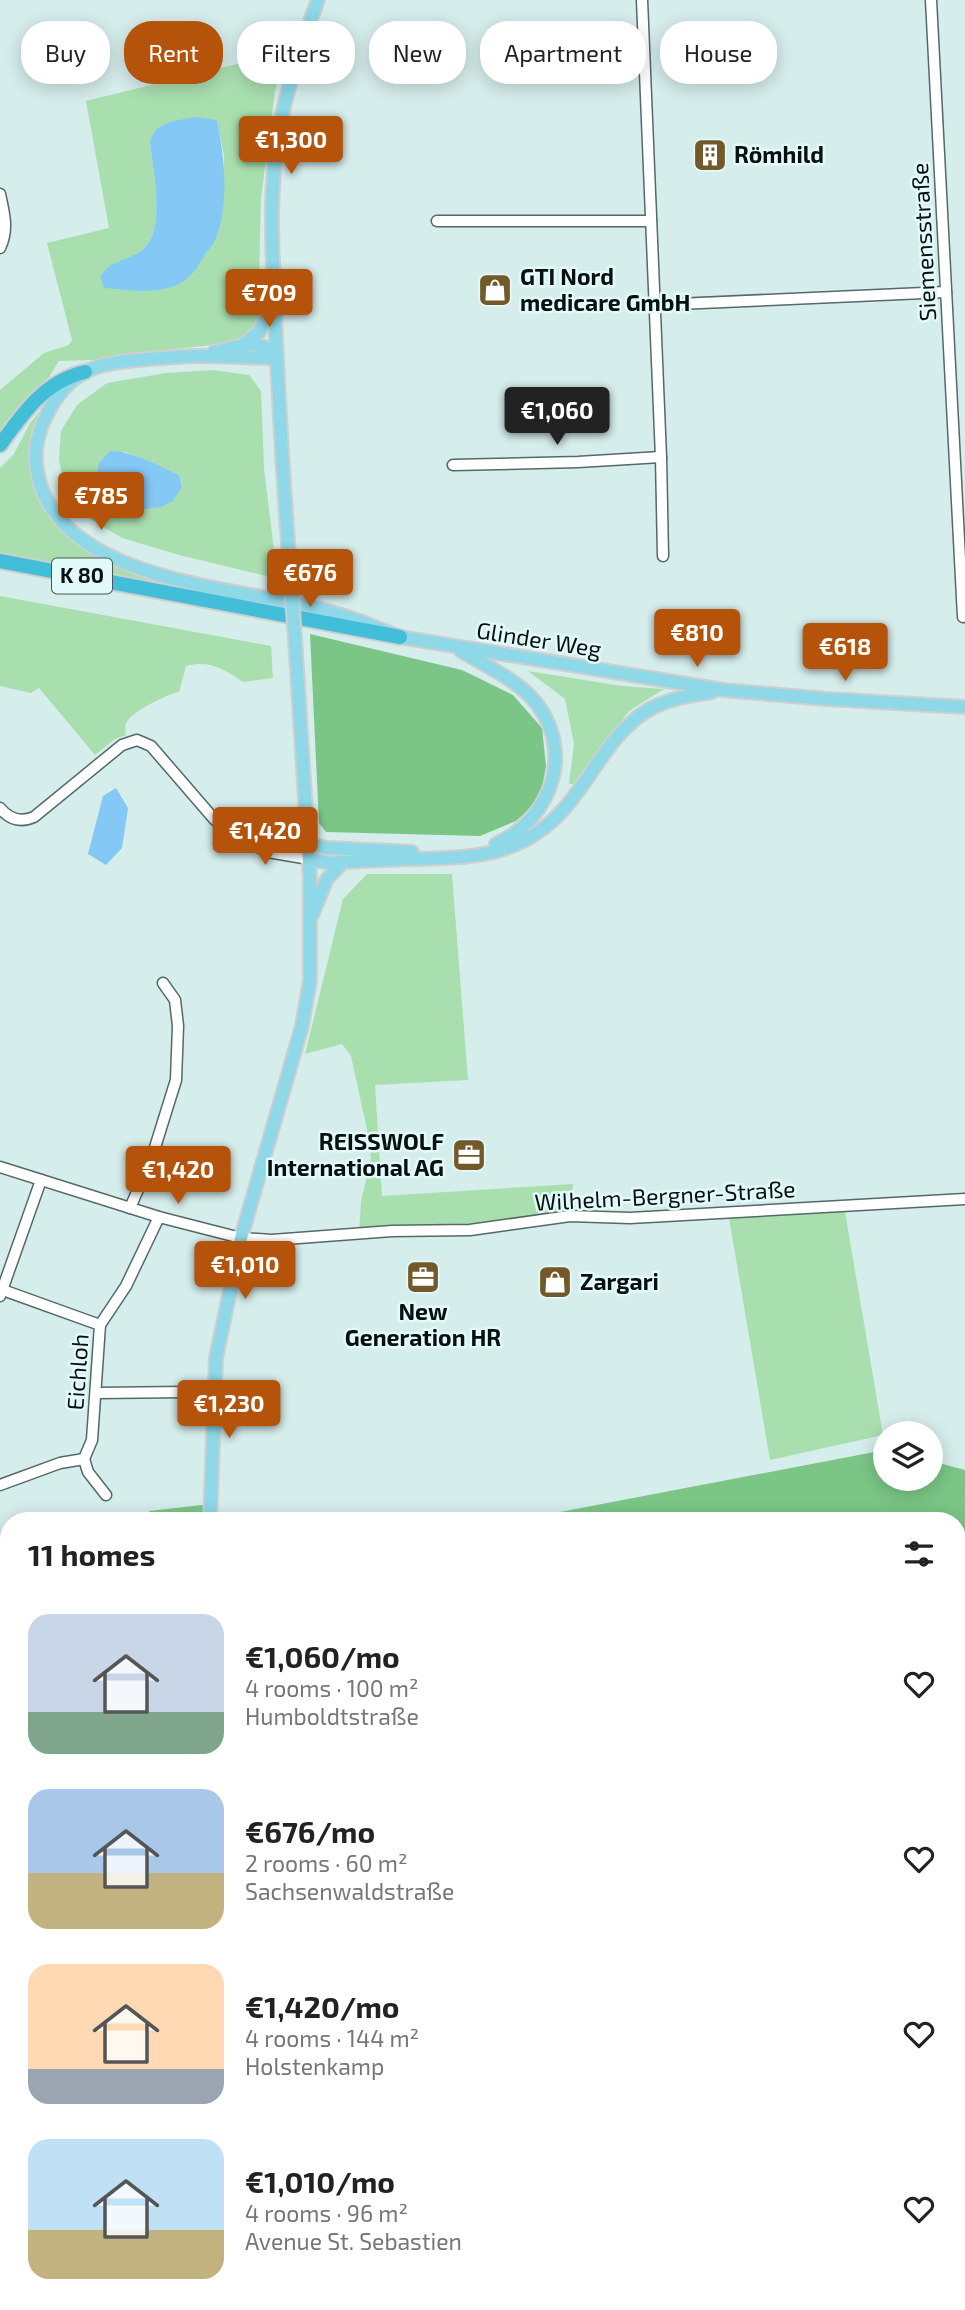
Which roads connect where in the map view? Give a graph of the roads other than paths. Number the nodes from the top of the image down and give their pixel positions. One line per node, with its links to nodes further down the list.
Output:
1 (318, 0): 9 (main road)
2 (642, 0): 6 (street)
3 (931, 0): 8 (street, Siemensstraße)
4 (0, 194): 7 (street)
5 (437, 222): 6 (street)
6 (651, 222): 10 (street)
7 (0, 248)
8 (946, 292): 10 (street); 18 (street, Siemensstraße)
9 (274, 296): 11 (main road); 13 (main road)
10 (655, 305): 16 (street)
11 (242, 346): 12 (main road); 13 (main road)
12 (196, 356): 13 (main road); 14 (main road)
13 (277, 358): 28 (main road, bridge)
14 (85, 372): 15 (highway); 22 (main road, Glinder Weg)
15 (0, 445)
16 (661, 457): 17 (street); 19 (street)
17 (453, 465)
18 (961, 482): 21 (street, Siemensstraße)
19 (663, 556)
20 (0, 561): 22 (highway, K 80)
21 (963, 617)
22 (400, 638): 23 (main road, Glinder Weg / K 80)
23 (455, 648): 24 (main road, Glinder Weg / K 80); 28 (main road)
24 (723, 690): 25 (main road, Glinder Weg / K 80); 30 (main road)
25 (965, 706)
26 (0, 808): 27 (street)
27 (236, 836): 28 (street); 29 (street)
28 (308, 845): 29 (main road)
29 (309, 859): 30 (main road); 31 (main road)
30 (343, 862): 31 (main road)
31 (311, 919): 38 (main road)
32 (163, 982): 36 (street)
33 (0, 1167): 34 (street, Wilhelm-Bergner-Straße)
34 (41, 1180): 36 (street, Wilhelm-Bergner-Straße); 39 (street)
35 (965, 1199): 38 (street, Wilhelm-Bergner-Straße)
36 (130, 1208): 37 (street, Wilhelm-Bergner-Straße)
37 (159, 1217): 38 (street, Wilhelm-Bergner-Straße); 40 (street, Eichloh)
38 (242, 1238): 46 (main road)
39 (1, 1292): 40 (street)
40 (100, 1325): 42 (street, Eichloh)
41 (186, 1392): 42 (street)
42 (96, 1393): 43 (street, Eichloh)
43 (85, 1459): 44 (street); 45 (street)
44 (0, 1485)
45 (106, 1495)
46 (210, 1512)

